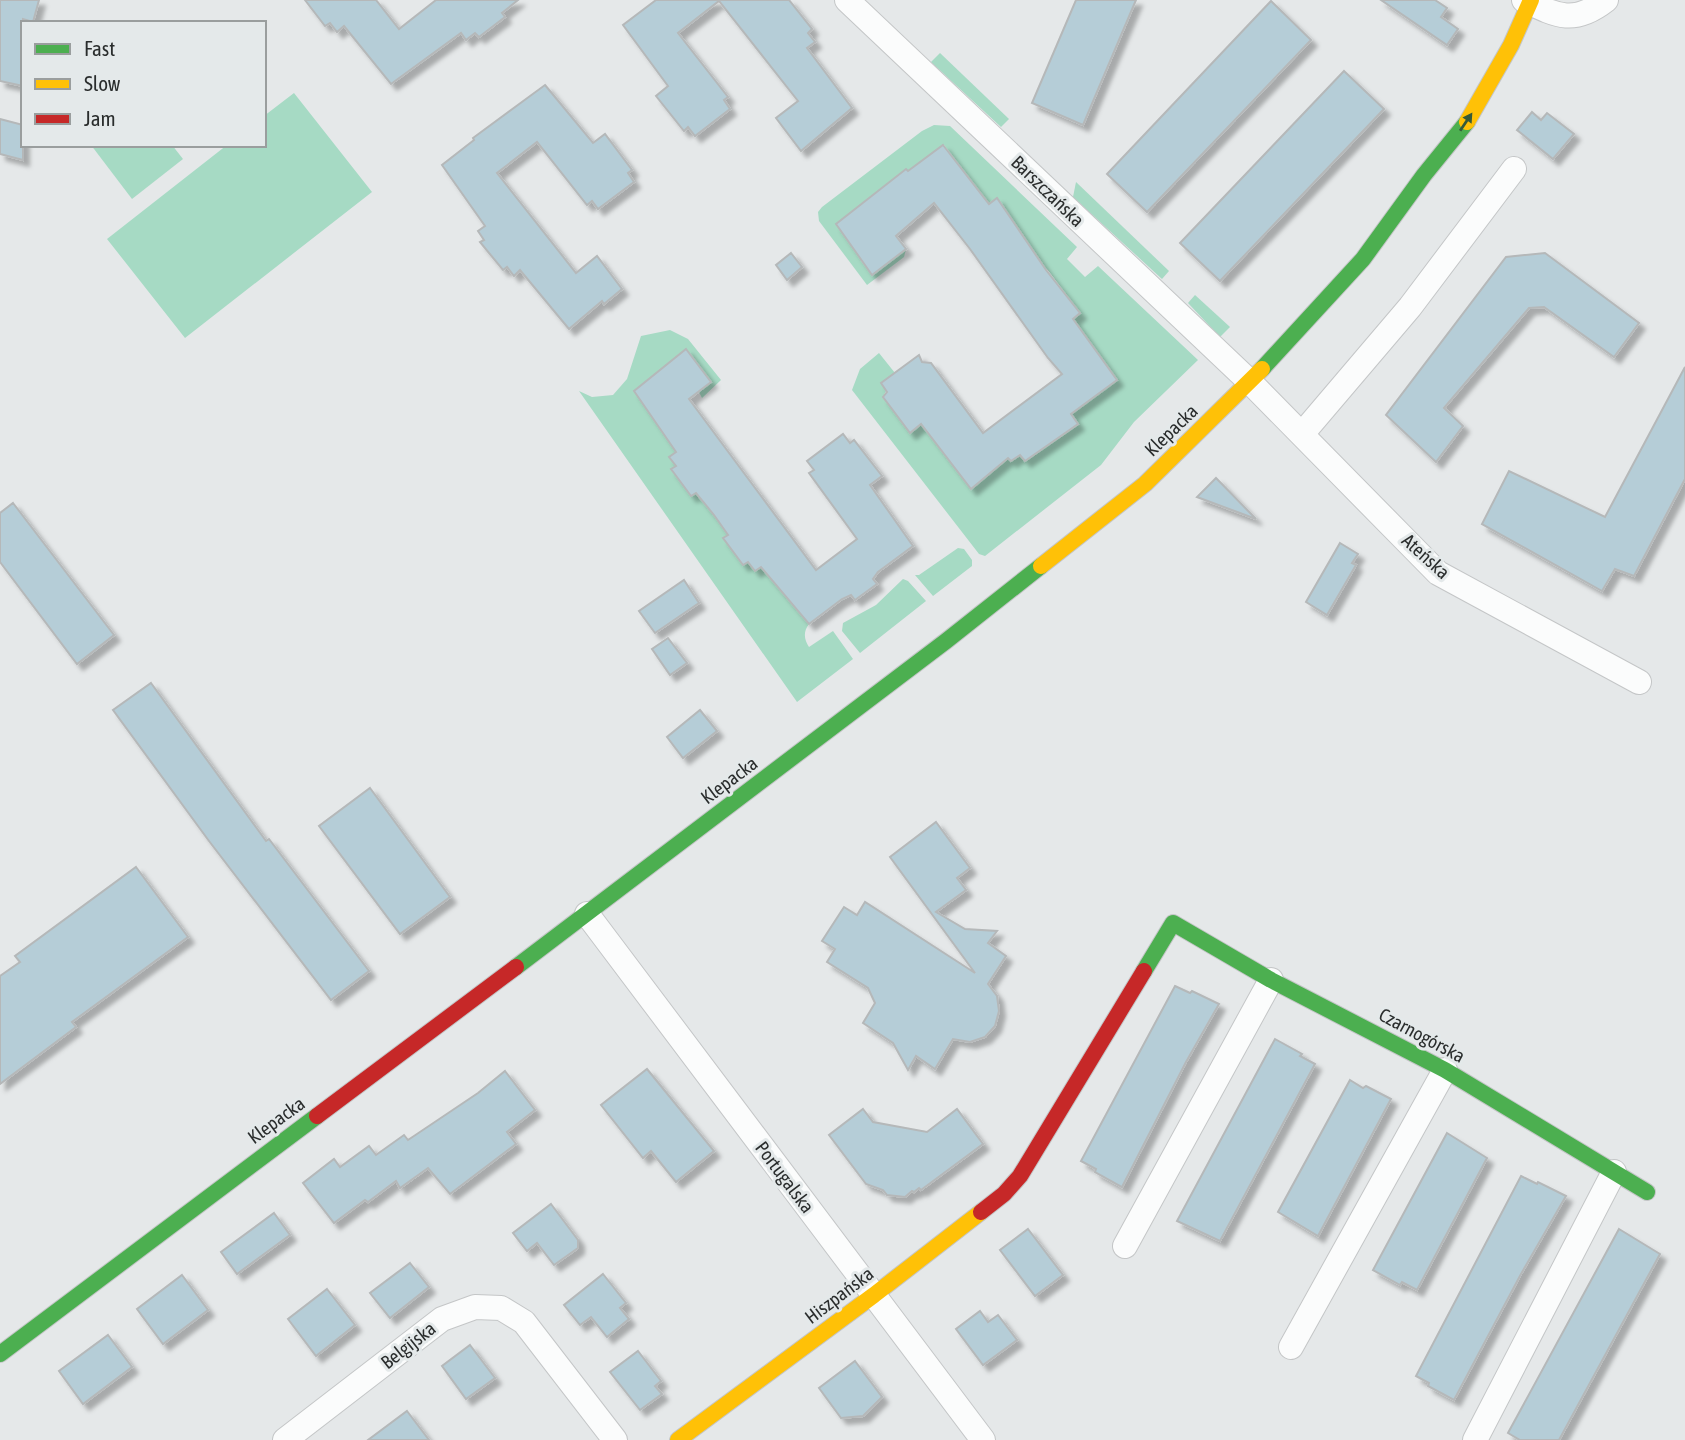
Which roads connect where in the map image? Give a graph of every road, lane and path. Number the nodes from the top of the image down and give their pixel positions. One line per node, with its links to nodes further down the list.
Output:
1 (847, 0): 7 (street, Barszczańska)
2 (1606, 0): 3 (street)
3 (1528, 1): 6 (street, Klepacka, one-way to 3)
4 (1457, 106): 6 (street, Klepacka)
5 (1514, 169): 8 (street)
6 (1424, 175): 7 (street, Klepacka)
7 (1250, 382): 8 (street, Ateńska); 10 (street, Klepacka)
8 (1302, 434): 9 (street, Ateńska)
9 (1639, 682)
10 (587, 914): 17 (street, Portugalska); 19 (street, Klepacka)
11 (1173, 923): 12 (street, Czarnogórska); 17 (street, Hiszpańska)
12 (1271, 980): 13 (street, Czarnogórska); 16 (street)
13 (1445, 1070): 14 (street, Czarnogórska); 18 (street)
14 (1614, 1172): 15 (street, Czarnogórska); 24 (street)
15 (1647, 1192)
16 (1125, 1247)
17 (874, 1295): 22 (street, Hiszpańska); 23 (street, Portugalska)
18 (1291, 1347)
19 (0, 1354)
20 (285, 1440): 21 (street, Belgijska)
21 (615, 1440)
22 (678, 1440)
23 (983, 1440)
24 (1475, 1440)

